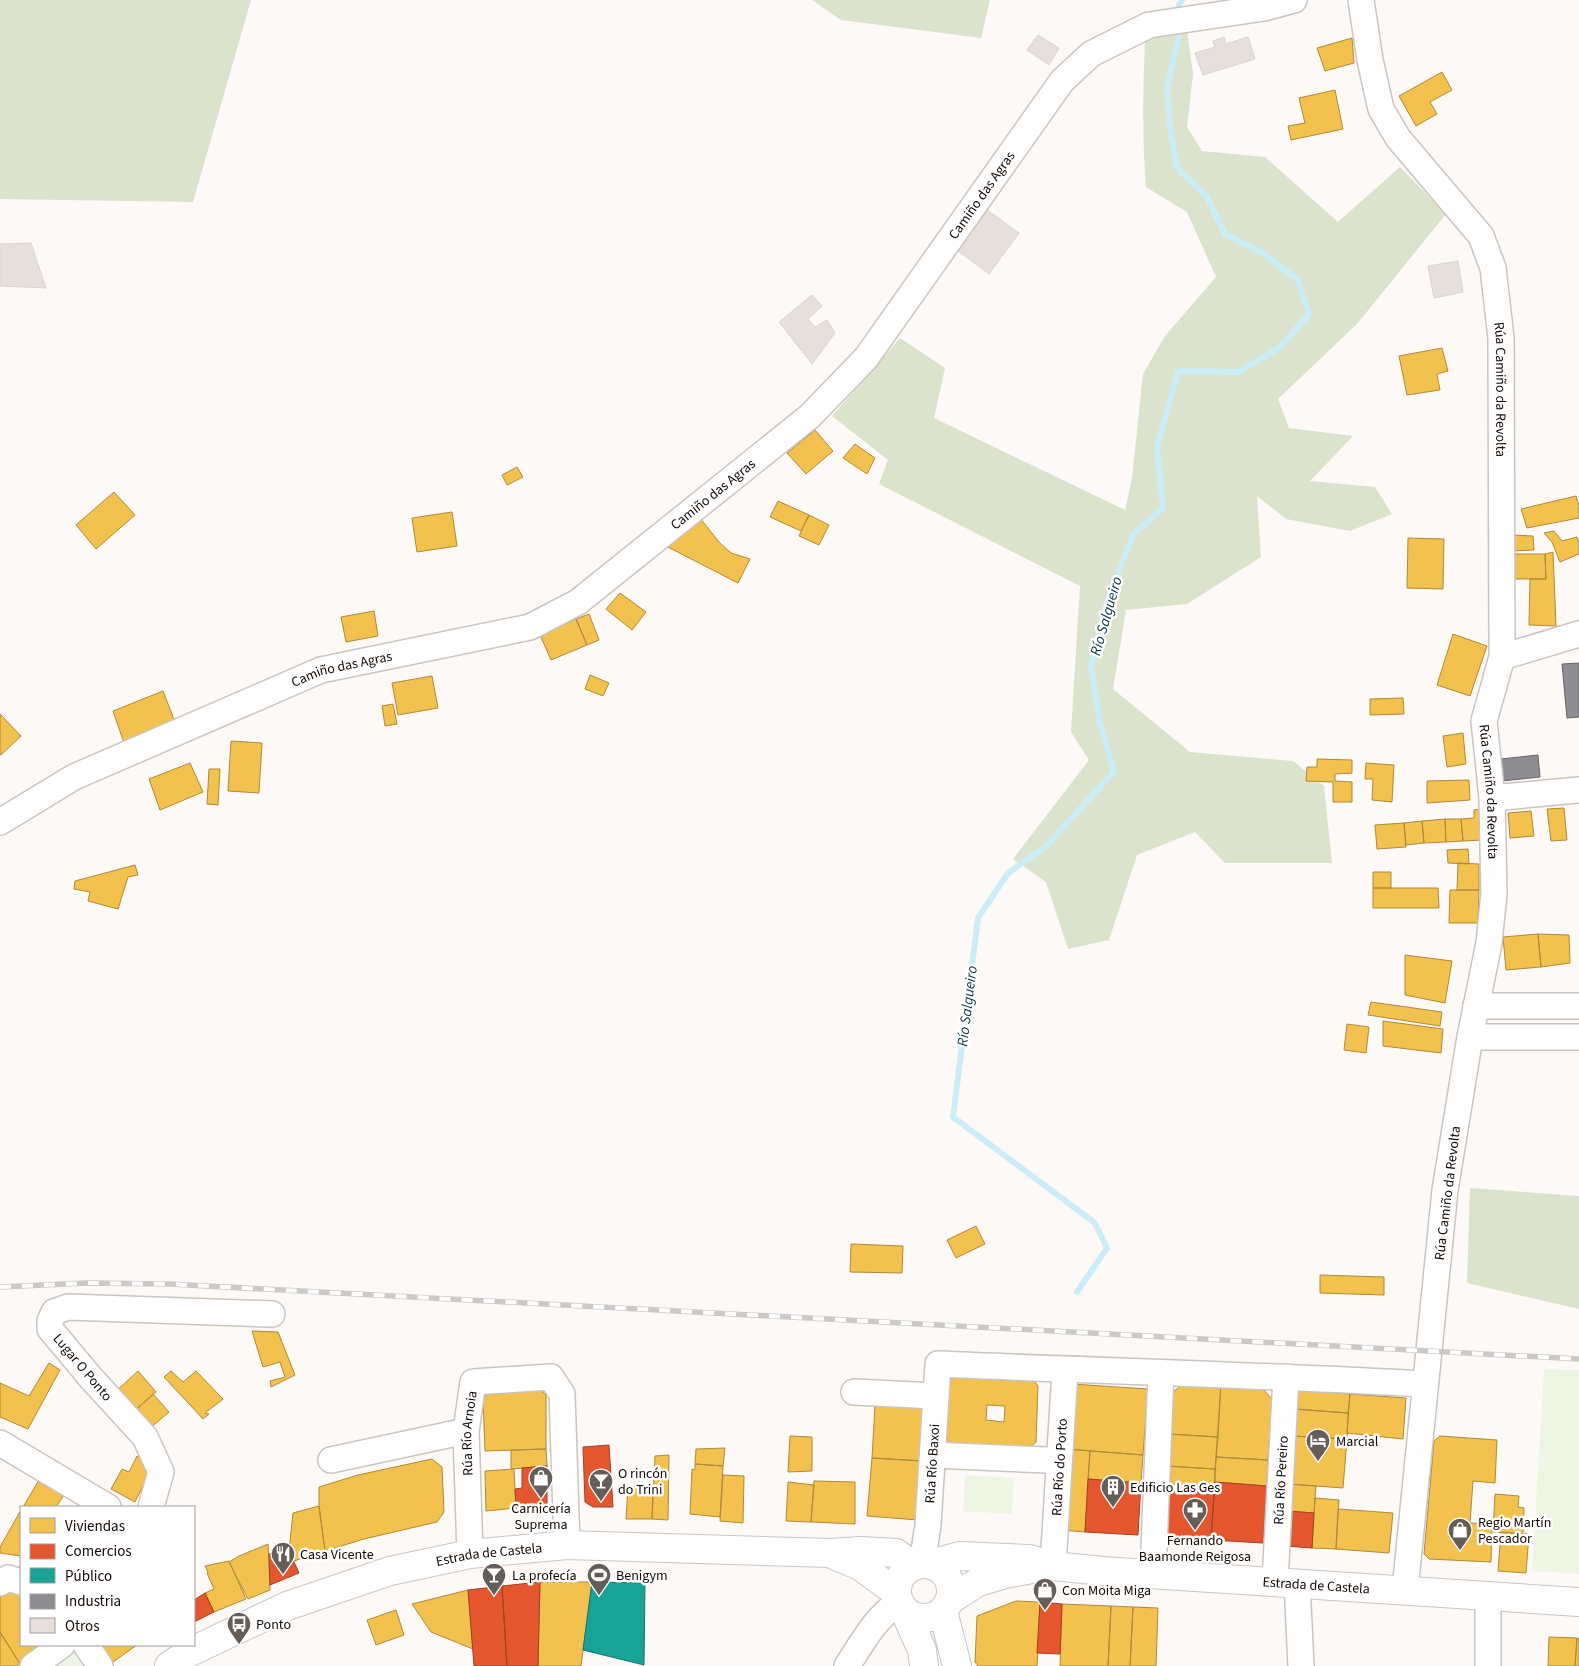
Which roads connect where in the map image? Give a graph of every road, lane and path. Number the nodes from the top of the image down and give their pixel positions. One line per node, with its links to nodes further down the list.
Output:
1 (1294, 0): 7 (street, Camiño das Agras)
2 (1361, 0): 4 (street, Rúa Camiño da Revolta)
3 (1579, 634): 4 (street)
4 (1502, 657): 6 (street, Rúa Camiño da Revolta)
5 (1579, 790): 6 (street)
6 (1492, 798): 8 (street, Rúa Camiño da Revolta)
7 (0, 822)
8 (1476, 1006): 9 (street); 11 (street, Rúa Camiño da Revolta)
9 (1579, 1006)
10 (1579, 1037): 11 (street)
11 (1470, 1038): 16 (street, Rúa Camiño da Revolta)
12 (272, 1314): 25 (street, Lugar O Ponto)
13 (1058, 1369): 14 (street); 18 (street, Rúa Río Baxoi); 23 (street); 29 (street, Rúa Río do Porto)
14 (1161, 1373): 15 (street); 31 (street)
15 (1286, 1377): 16 (street); 33 (street, Rúa Río Pereiro)
16 (1425, 1384): 35 (street, Rúa Camiño da Revolta)
17 (854, 1392): 18 (street)
18 (936, 1396): 21 (street, Rúa Río Baxoi)
19 (466, 1431): 22 (street); 26 (street, Rúa Río Arnoia); 28 (street, Rúa Río Arnoia)
20 (0, 1443): 24 (street)
21 (933, 1455): 23 (street); 30 (street, Rúa Río Baxoi)
22 (331, 1460)
23 (1047, 1460): 29 (street)
24 (106, 1506)
25 (151, 1506)
26 (567, 1545): 27 (main road, Estrada de Castela); 28 (main road, Estrada de Castela)
27 (830, 1553): 30 (main road, Estrada de Castela); 37 (main road)
28 (470, 1554): 42 (main road, Estrada de Castela)
29 (1041, 1562): 30 (main road); 31 (main road, Estrada de Castela); 39 (main road)
30 (922, 1565): 37 (main road); 39 (main road)
31 (1152, 1573): 33 (main road, Estrada de Castela)
32 (20, 1582): 34 (street)
33 (1286, 1582): 35 (main road, Estrada de Castela); 48 (street, Rúa Río Pereiro)
34 (0, 1583)
35 (1405, 1590): 36 (main road, Estrada de Castela)
36 (1488, 1595): 38 (main road, Estrada de Castela); 49 (street)
37 (900, 1601): 39 (main road); 45 (street); 46 (main road)
38 (1579, 1602)
39 (947, 1606): 47 (main road)
40 (61, 1646): 43 (street)
41 (87, 1646): 44 (street)
42 (182, 1657)
43 (33, 1666)
44 (100, 1666)
45 (847, 1666)
46 (924, 1666)
47 (957, 1666)
48 (1301, 1666)
49 (1488, 1666)

